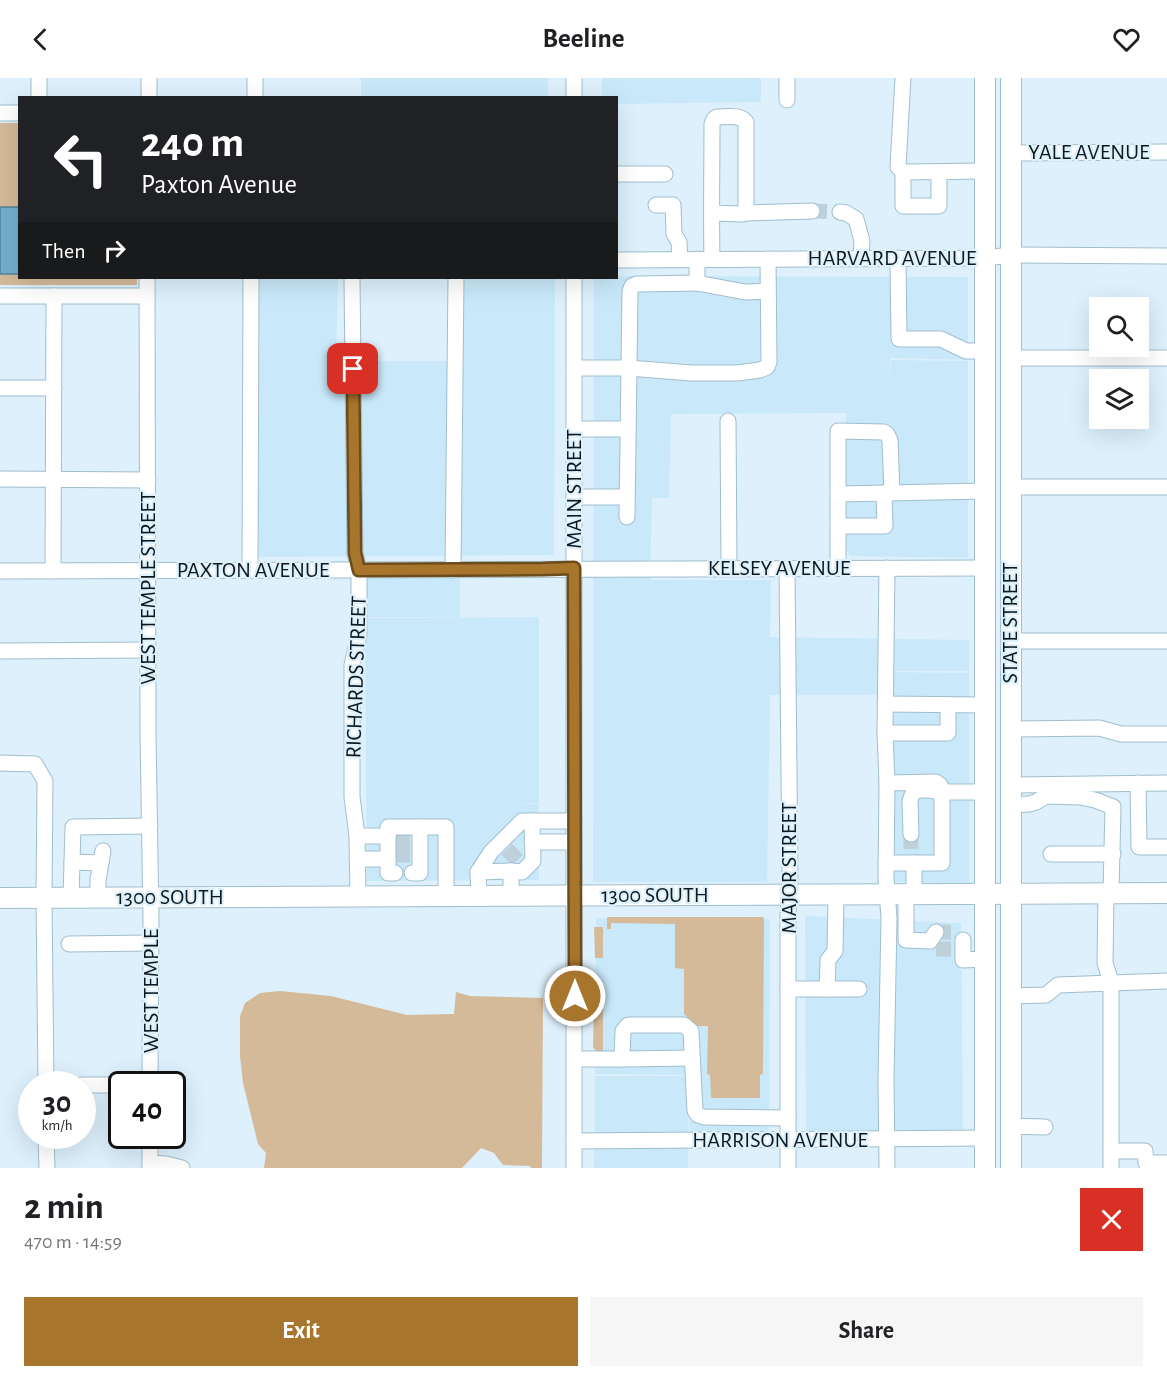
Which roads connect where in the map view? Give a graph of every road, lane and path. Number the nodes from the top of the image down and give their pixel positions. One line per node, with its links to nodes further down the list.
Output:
1 (39, 78): 9 (street)
2 (149, 78): 10 (street)
3 (255, 78): 11 (street)
4 (574, 78): 12 (street)
5 (788, 78): 13 (street)
6 (903, 78): 19 (street)
7 (985, 78): 18 (main road, STATE STREET)
8 (1011, 78): 17 (main road, STATE STREET)
9 (39, 96)
10 (149, 96)
11 (255, 96)
12 (574, 96)
13 (787, 100)
14 (0, 113): 15 (street)
15 (18, 113)
16 (1167, 152): 17 (street, YALE AVENUE)
17 (1011, 153): 28 (main road, STATE STREET)
18 (985, 171): 20 (street); 32 (main road, STATE STREET)
19 (903, 172): 20 (street); 20 (street)
20 (939, 172)
21 (618, 174): 22 (street)
22 (665, 174)
23 (656, 204): 33 (street)
24 (812, 211): 27 (street)
25 (840, 212): 30 (street)
26 (711, 213): 27 (street); 27 (street); 34 (street)
27 (746, 213)
28 (1011, 255): 29 (street, HARVARD AVENUE); 32 (street, HARVARD AVENUE); 48 (main road, STATE STREET)
29 (1167, 256)
30 (861, 258): 31 (street, HARVARD AVENUE); 35 (street, HARVARD AVENUE)
31 (898, 258): 32 (street, HARVARD AVENUE); 47 (street)
32 (985, 258): 47 (main road, STATE STREET)
33 (680, 259): 34 (street, HARVARD AVENUE); 36 (street, HARVARD AVENUE)
34 (704, 259): 35 (street, HARVARD AVENUE); 42 (street)
35 (768, 259): 43 (street)
36 (618, 260)
37 (147, 279): 46 (street, WEST TEMPLE STREET)
38 (251, 279): 77 (street)
39 (352, 279): 78 (street, RICHARDS STREET)
40 (456, 279): 79 (street)
41 (574, 279): 50 (street, MAIN STREET)
42 (697, 283): 43 (street); 51 (street)
43 (768, 291): 51 (street)
44 (0, 296): 45 (street)
45 (54, 296): 46 (street); 53 (street)
46 (147, 296): 60 (street, WEST TEMPLE STREET)
47 (985, 351): 57 (main road, STATE STREET)
48 (1011, 358): 49 (street); 61 (main road, STATE STREET)
49 (1167, 358)
50 (574, 368): 51 (street); 55 (street, MAIN STREET)
51 (629, 368): 56 (street)
52 (0, 388): 53 (street)
53 (54, 388): 59 (street)
54 (728, 421): 71 (street)
55 (574, 429): 56 (street); 66 (street, MAIN STREET)
56 (628, 429): 67 (street)
57 (984, 433): 61 (main road); 63 (main road, STATE STREET)
58 (0, 479): 59 (street)
59 (54, 479): 60 (street); 81 (street)
60 (148, 480): 76 (street, WEST TEMPLE STREET)
61 (1011, 487): 62 (street); 82 (main road, STATE STREET)
62 (1167, 487)
63 (984, 491): 64 (street); 75 (main road, STATE STREET)
64 (888, 493): 65 (street); 65 (street); 69 (street)
65 (838, 494): 69 (street)
66 (574, 497): 67 (street); 70 (street, MAIN STREET)
67 (627, 497): 68 (street)
68 (627, 518)
69 (838, 526): 73 (street)
70 (574, 568): 71 (street, KELSEY AVENUE); 79 (street, PAXTON AVENUE); 101 (street, MAIN STREET)
71 (729, 568): 72 (street, KELSEY AVENUE)
72 (787, 568): 73 (street, KELSEY AVENUE); 123 (street, MAJOR STREET)
73 (838, 568): 74 (street, KELSEY AVENUE)
74 (887, 568): 75 (street, KELSEY AVENUE); 87 (street)
75 (985, 568): 82 (main road); 89 (main road, STATE STREET)
76 (148, 570): 77 (street, PAXTON AVENUE); 81 (street, PAXTON AVENUE); 85 (street, WEST TEMPLE STREET)
77 (250, 570): 78 (street, PAXTON AVENUE)
78 (359, 570): 79 (street, PAXTON AVENUE); 104 (street, RICHARDS STREET)
79 (453, 570)
80 (0, 571): 81 (street, PAXTON AVENUE)
81 (53, 571)
82 (1011, 604): 83 (main road, STATE STREET)
83 (1010, 641): 84 (street); 90 (main road, STATE STREET)
84 (1167, 641)
85 (148, 650): 86 (street); 102 (street, WEST TEMPLE STREET)
86 (0, 651)
87 (885, 705): 88 (street); 91 (street)
88 (948, 705): 89 (street); 91 (street)
89 (985, 705): 99 (main road, STATE STREET)
90 (1010, 729): 92 (street); 97 (main road, STATE STREET)
91 (885, 733): 94 (street)
92 (1167, 734)
93 (0, 763): 131 (street)
94 (887, 783): 98 (street); 115 (street)
95 (1138, 783): 96 (street); 97 (street); 108 (street)
96 (1167, 783)
97 (1010, 784): 100 (main road, STATE STREET)
98 (942, 792): 99 (street); 103 (street); 113 (street)
99 (985, 792): 121 (main road, STATE STREET)
100 (1011, 805): 111 (street); 122 (main road, STATE STREET)
101 (574, 821): 105 (street); 106 (street, MAIN STREET)
102 (150, 826): 107 (street); 134 (street, WEST TEMPLE STREET)
103 (911, 834)
104 (357, 836): 109 (street); 112 (street, RICHARDS STREET)
105 (529, 836): 106 (street); 116 (street); 117 (street)
106 (574, 842): 128 (street, MAIN STREET)
107 (102, 845): 114 (street); 114 (street); 133 (street)
108 (1167, 847)
109 (391, 851): 112 (street); 129 (street)
110 (1051, 854): 111 (street)
111 (1113, 854): 118 (street)
112 (357, 858): 125 (street, RICHARDS STREET)
113 (912, 860): 115 (street); 120 (street)
114 (72, 862): 132 (street)
115 (886, 863): 120 (street)
116 (509, 866): 117 (street); 127 (street)
117 (478, 872): 126 (street)
118 (1109, 893): 119 (main road, 1300 SOUTH); 122 (main road, 1300 SOUTH); 141 (street)
119 (1167, 893)
120 (902, 894): 121 (main road, 1300 SOUTH); 124 (main road, 1300 SOUTH); 135 (street); 155 (street)
121 (985, 894): 122 (main road, 1300 SOUTH); 139 (main road, STATE STREET)
122 (1011, 894): 145 (main road, STATE STREET)
123 (789, 895): 124 (main road, 1300 SOUTH); 128 (main road, 1300 SOUTH); 142 (street, MAJOR STREET)
124 (836, 895): 143 (street)
125 (358, 896): 129 (main road, 1300 SOUTH); 134 (main road, 1300 SOUTH)
126 (479, 896): 127 (main road, 1300 SOUTH); 129 (main road, 1300 SOUTH)
127 (511, 896): 128 (main road, 1300 SOUTH)
128 (575, 896): 147 (street, MAIN STREET)
129 (446, 897)
130 (0, 898): 131 (main road, 1300 SOUTH)
131 (44, 898): 132 (main road, 1300 SOUTH); 149 (street)
132 (71, 898): 133 (main road, 1300 SOUTH)
133 (98, 898): 134 (main road, 1300 SOUTH)
134 (151, 898): 138 (street, WEST TEMPLE)
135 (934, 940)
136 (958, 940): 139 (street)
137 (69, 944): 138 (street)
138 (151, 944): 150 (street, WEST TEMPLE)
139 (985, 950): 154 (main road, STATE STREET)
140 (1167, 981): 141 (street)
141 (1111, 982): 145 (street); 160 (street)
142 (788, 989): 143 (street); 151 (street, MAJOR STREET)
143 (827, 989): 144 (street)
144 (859, 989)
145 (1011, 996): 152 (main road, STATE STREET)
146 (692, 1058): 148 (street); 148 (street); 151 (street)
147 (575, 1059): 148 (street); 157 (street, MAIN STREET)
148 (622, 1059)
149 (46, 1071)
150 (150, 1071)
151 (788, 1118): 156 (street, MAJOR STREET)
152 (1011, 1126): 153 (street); 169 (main road, STATE STREET)
153 (1046, 1126)
154 (985, 1138): 155 (street, HARRISON AVENUE); 168 (main road, STATE STREET)
155 (887, 1139): 156 (street, HARRISON AVENUE); 167 (street)
156 (788, 1140): 157 (street, HARRISON AVENUE); 166 (street, MAJOR STREET)
157 (574, 1141): 165 (street, MAIN STREET)
158 (46, 1149): 163 (street)
159 (150, 1149): 162 (street)
160 (1111, 1151): 161 (street); 170 (street)
161 (1167, 1163)
162 (150, 1166): 164 (street)
163 (47, 1168)
164 (182, 1168)
165 (574, 1168)
166 (788, 1168)
167 (887, 1168)
168 (985, 1168)
169 (1011, 1168)
170 (1111, 1168)

